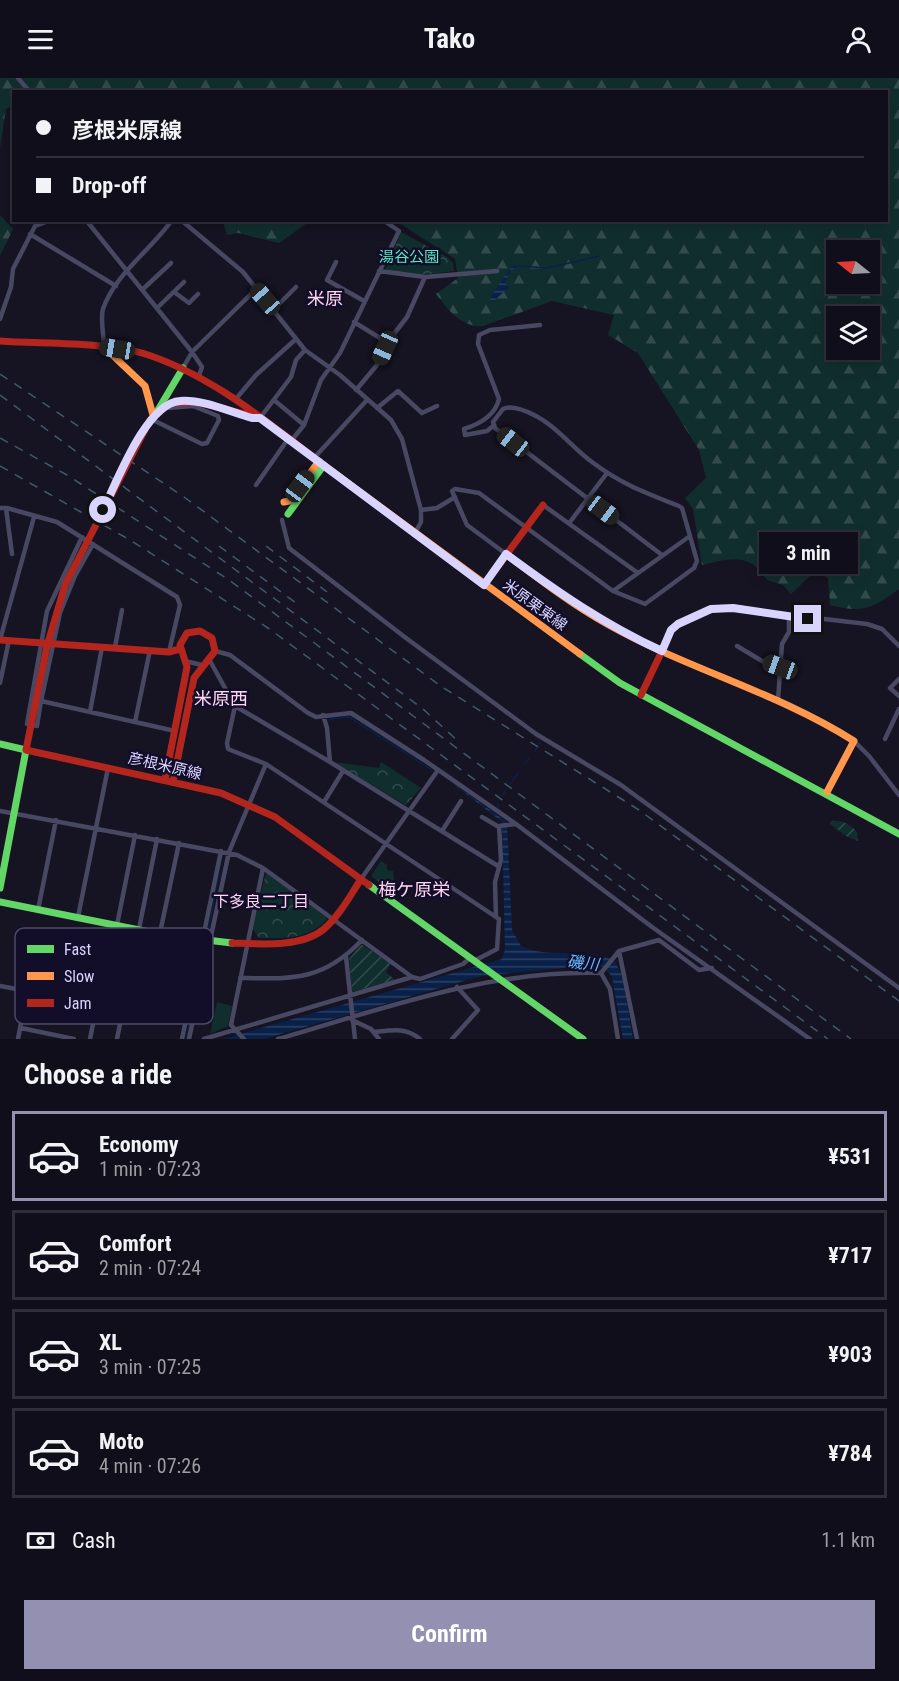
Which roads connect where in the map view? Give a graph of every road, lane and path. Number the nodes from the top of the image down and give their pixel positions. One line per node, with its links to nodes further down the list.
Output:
1 (18, 78): 2 (street)
2 (28, 90)
3 (46, 222): 8 (street)
4 (88, 222): 11 (street)
5 (171, 222): 11 (street)
6 (184, 222): 18 (street)
7 (386, 222): 12 (street)
8 (30, 234): 16 (street); 25 (street)
9 (336, 262): 22 (street)
10 (171, 263): 19 (street)
11 (127, 272): 16 (street); 19 (street)
12 (379, 272): 14 (street); 22 (street)
13 (497, 272): 14 (street)
14 (425, 277): 30 (street)
15 (184, 282): 20 (street)
16 (116, 286): 31 (street)
17 (296, 287): 24 (street)
18 (256, 289): 24 (street); 33 (street)
19 (142, 290): 23 (street)
20 (174, 292): 21 (street); 23 (street)
21 (198, 294)
22 (364, 301): 26 (street)
23 (157, 308): 33 (street)
24 (274, 309): 28 (street)
25 (0, 319)
26 (354, 322): 30 (street); 35 (street)
27 (540, 325): 46 (street)
28 (296, 339): 32 (street); 38 (street)
29 (0, 341): 31 (main road, 米原栗東線)
30 (388, 342): 37 (street)
31 (104, 347): 34 (main road, 米原栗東線); 43 (main road)
32 (305, 350): 35 (street); 39 (street)
33 (192, 352): 34 (street); 36 (street)
34 (183, 368): 36 (main road, 米原栗東線); 43 (main road)
35 (329, 369): 37 (street); 45 (street)
36 (198, 376): 38 (main road, 米原栗東線)
37 (356, 390): 40 (street)
38 (235, 400): 44 (main road, 米原栗東線)
39 (274, 400): 44 (street); 45 (street)
40 (367, 400): 42 (street); 49 (street)
41 (437, 406): 42 (street)
42 (377, 408): 57 (street)
43 (155, 415): 43 (street); 44 (main road, bridge); 48 (main road); 77 (main road, bridge)
44 (260, 418): 47 (main road, 米原栗東線)
45 (304, 425): 47 (street)
46 (494, 426): 50 (street); 53 (street)
47 (290, 440): 49 (main road, 米原栗東線); 51 (street)
48 (138, 446)
49 (319, 461): 54 (main road); 58 (main road); 63 (main road, 米原栗東線)
50 (607, 473): 53 (street); 64 (street)
51 (256, 485)
52 (455, 497): 57 (street); 62 (street); 68 (street)
53 (588, 499): 61 (street); 69 (street)
54 (284, 502)
55 (543, 504): 61 (street); 62 (main road)
56 (3, 508): 59 (street); 67 (street)
57 (421, 510): 63 (street)
58 (288, 514)
59 (34, 517): 65 (street); 75 (street)
60 (282, 520): 164 (street)
61 (570, 522): 70 (street)
62 (526, 528): 68 (main road); 72 (street)
63 (415, 532): 71 (main road, 米原栗東線)
64 (690, 536): 69 (street); 72 (street)
65 (82, 537): 66 (street); 77 (street)
66 (93, 544): 77 (street); 86 (street)
67 (12, 554)
68 (506, 554): 71 (main road); 85 (main road)
69 (662, 555): 70 (street)
70 (638, 573): 72 (street)
71 (484, 585): 93 (main road, 米原栗東線)
72 (613, 591)
73 (122, 610): 81 (street)
74 (789, 616): 80 (street); 85 (street); 90 (street)
75 (0, 640): 76 (main road)
76 (9, 640): 77 (main road); 92 (street)
77 (47, 644): 78 (main road); 96 (street); 102 (main road)
78 (102, 646): 81 (main road); 99 (street)
79 (737, 646): 90 (street)
80 (899, 646)
81 (115, 647): 83 (main road)
82 (180, 648): 84 (main road); 86 (main road); 87 (main road)
83 (150, 650): 86 (main road); 101 (street)
84 (215, 651): 88 (main road); 100 (street)
85 (662, 651): 93 (main road); 95 (main road)
86 (169, 652)
87 (185, 661): 89 (street); 103 (main road)
88 (210, 661): 89 (main road); 97 (street)
89 (202, 665): 114 (main road)
90 (780, 667): 95 (street)
91 (899, 679): 94 (street)
92 (0, 682)
93 (641, 695): 115 (main road, 米原栗東線)
94 (899, 696)
95 (778, 700): 105 (main road)
96 (41, 701): 99 (street); 102 (street)
97 (236, 705): 108 (street); 109 (street)
98 (899, 709): 104 (street)
99 (90, 712): 101 (street)
100 (323, 715): 108 (street); 111 (street)
101 (135, 722): 103 (street)
102 (30, 727): 107 (main road)
103 (175, 731): 113 (main road)
104 (885, 740)
105 (854, 741): 115 (main road); 116 (street)
106 (0, 744): 107 (main road, 彦根米原線)
107 (27, 750): 110 (main road, 彦根米原線); 122 (main road)
108 (330, 762): 112 (street)
109 (266, 765): 118 (street); 119 (street)
110 (108, 768): 113 (main road, 彦根米原線); 127 (street)
111 (438, 770): 121 (street); 125 (street)
112 (343, 771): 118 (street); 121 (street)
113 (165, 780): 114 (main road, 彦根米原線)
114 (173, 782): 119 (main road, 彦根米原線)
115 (827, 792): 129 (main road, 米原栗東線)
116 (899, 795)
117 (460, 801): 128 (street)
118 (324, 802): 133 (street)
119 (249, 803): 134 (street); 138 (main road, 彦根米原線)
120 (0, 811): 122 (street)
121 (409, 811): 128 (street); 133 (street)
122 (15, 812): 124 (street); 139 (main road)
123 (482, 817): 126 (street)
124 (56, 822): 127 (street); 141 (street)
125 (516, 824): 126 (street); 157 (street)
126 (500, 826): 136 (street)
127 (96, 830): 130 (street); 142 (street)
128 (442, 831): 136 (street)
129 (899, 834)
130 (135, 837): 131 (street); 145 (street)
131 (156, 841): 132 (street); 147 (street)
132 (178, 845): 135 (street); 148 (street)
133 (386, 845): 138 (street); 143 (street)
134 (229, 852): 135 (street); 137 (street); 150 (street)
135 (221, 854): 149 (street)
136 (498, 866): 143 (street)
137 (262, 868): 144 (street); 153 (street)
138 (361, 879): 144 (main road); 156 (main road, 彦根米原線)
139 (0, 888)
140 (0, 902): 141 (main road)
141 (38, 910): 142 (main road)
142 (78, 917): 145 (main road)
143 (496, 917): 156 (street)
144 (333, 919): 151 (street); 153 (main road)
145 (117, 925): 146 (main road)
146 (134, 928)
147 (139, 928)
148 (161, 928)
149 (208, 928)
150 (210, 928)
151 (362, 940): 155 (street); 159 (street)
152 (213, 942): 153 (main road)
153 (248, 942): 160 (street)
154 (618, 953): 157 (street); 158 (street); 191 (street)
155 (346, 957): 160 (street); 166 (street)
156 (474, 961): 159 (street); 161 (main road, 彦根米原線)
157 (712, 968): 192 (street)
158 (602, 972): 161 (street); 190 (street)
159 (412, 977): 166 (street)
160 (240, 978): 174 (street)
161 (498, 979): 163 (street); 189 (main road, 彦根米原線)
162 (0, 986): 165 (street)
163 (458, 987): 167 (street); 188 (street)
164 (899, 988)
165 (15, 989)
166 (350, 998): 167 (street); 174 (street)
167 (352, 1018): 175 (street); 184 (street); 185 (street)
168 (22, 1024): 173 (street)
169 (93, 1024): 178 (street)
170 (120, 1024): 179 (street)
171 (186, 1024): 180 (street)
172 (192, 1024): 181 (street)
173 (21, 1028): 176 (street); 177 (street)
174 (235, 1032): 182 (street); 183 (street)
175 (374, 1032): 186 (street); 187 (street)
176 (18, 1039)
177 (74, 1039)
178 (90, 1039)
179 (117, 1039)
180 (182, 1039)
181 (189, 1039)
182 (204, 1039)
183 (244, 1039)
184 (278, 1039)
185 (355, 1039)
186 (379, 1039)
187 (420, 1039)
188 (452, 1039)
189 (583, 1039)
190 (618, 1039)
191 (637, 1039)
192 (810, 1039)

